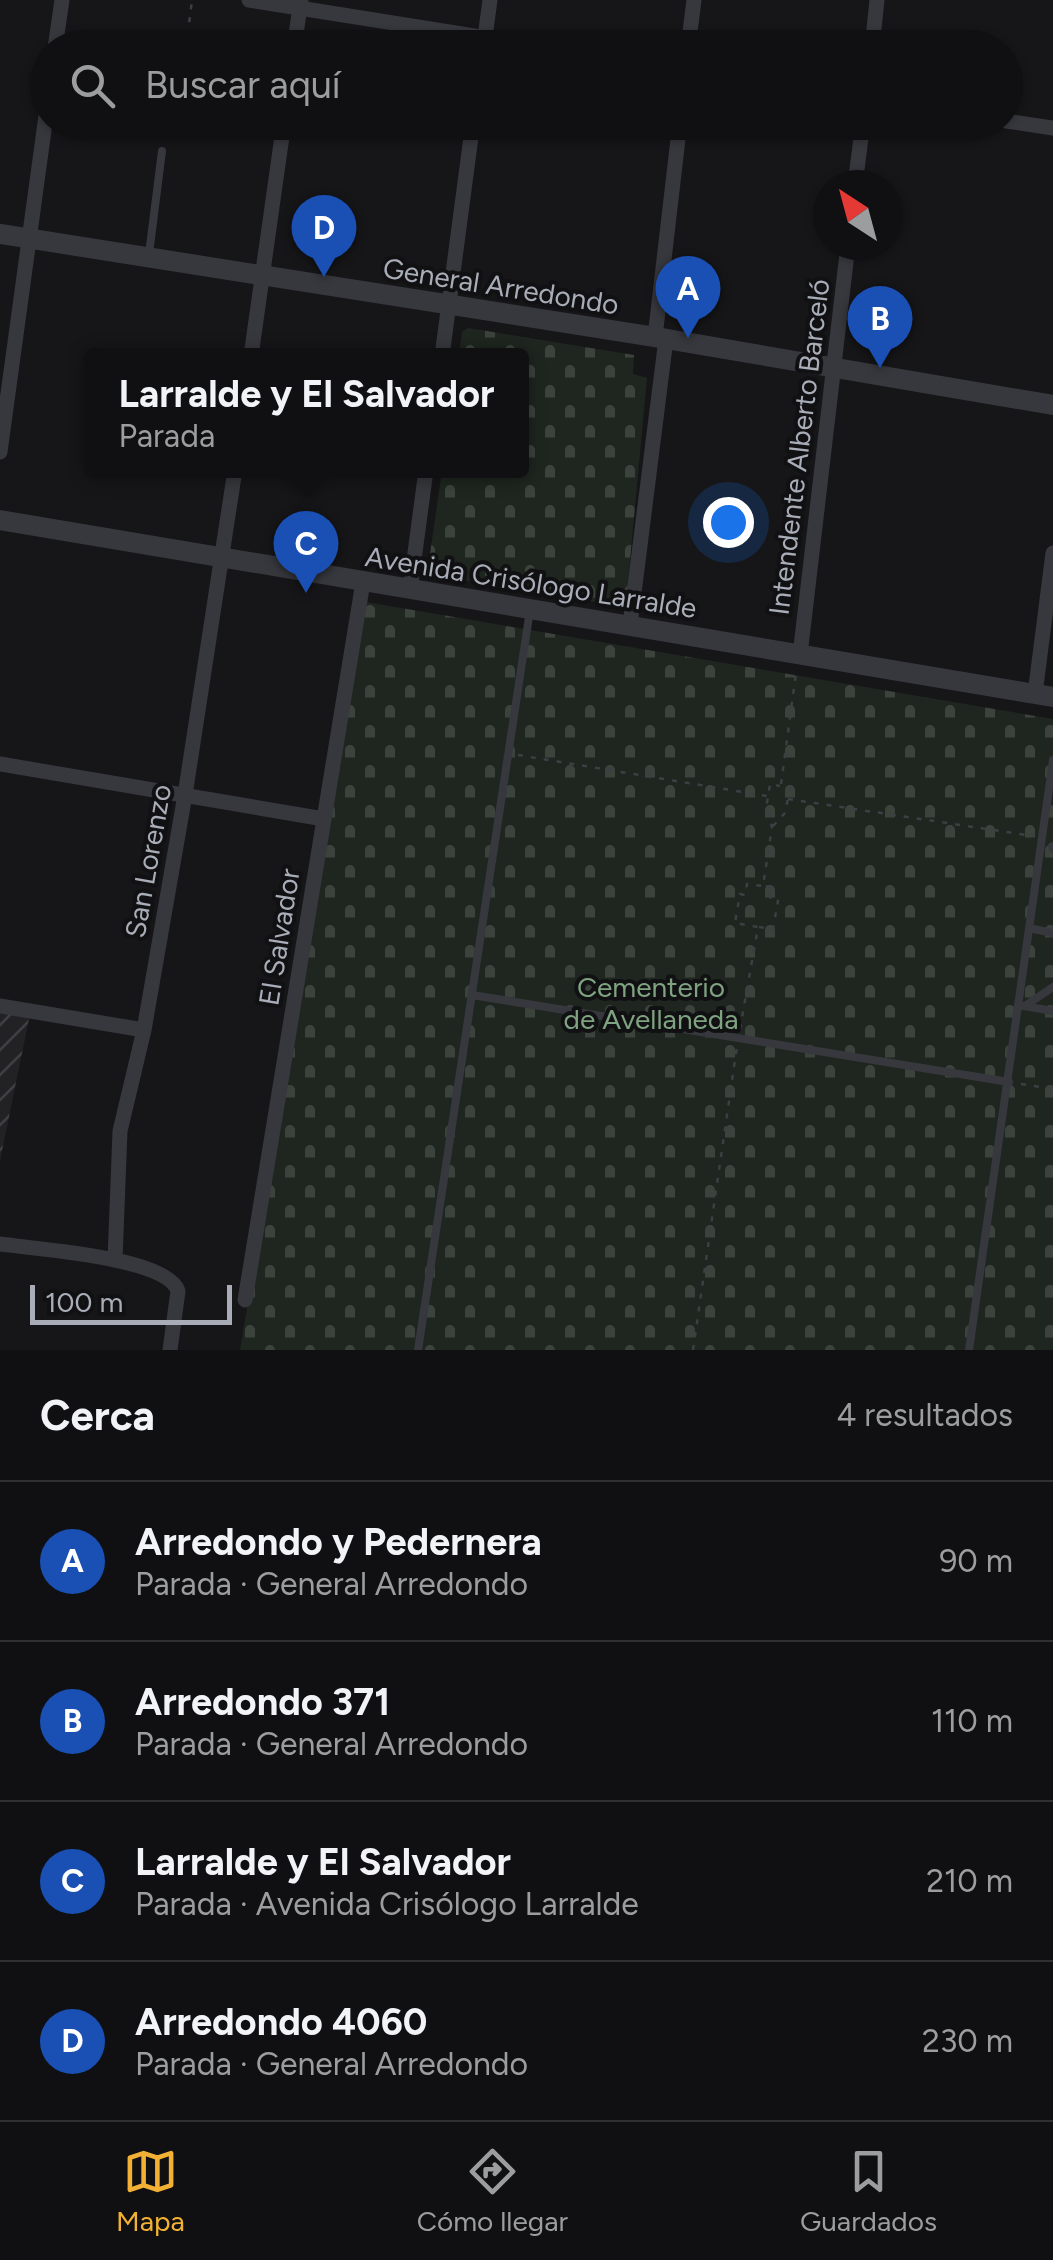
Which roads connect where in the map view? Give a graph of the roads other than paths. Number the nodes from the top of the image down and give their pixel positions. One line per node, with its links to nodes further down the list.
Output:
1 (62, 0): 7 (street)
2 (249, 0): 6 (street)
3 (490, 0): 10 (street)
4 (694, 0): 11 (street)
5 (877, 0): 12 (street)
6 (300, 4): 8 (street); 9 (street)
7 (58, 30)
8 (296, 30)
9 (426, 30)
10 (486, 30)
11 (690, 30)
12 (874, 30)
13 (1023, 123): 14 (street)
14 (1053, 128)
15 (42, 140): 23 (street)
16 (282, 140): 26 (street)
17 (472, 140): 27 (street)
18 (678, 140): 28 (street)
19 (861, 140): 21 (street)
20 (162, 151): 24 (lane)
21 (858, 170)
22 (0, 234): 23 (street, General Arredondo)
23 (28, 239): 24 (street, General Arredondo); 33 (street)
24 (148, 258): 26 (street, General Arredondo)
25 (846, 260): 31 (street, Intendente Alberto Barceló)
26 (263, 277): 27 (street, General Arredondo); 29 (street)
27 (449, 305): 28 (street, General Arredondo); 30 (street)
28 (661, 338): 31 (street, General Arredondo); 42 (street)
29 (253, 348)
30 (443, 348)
31 (834, 369): 32 (street, General Arredondo); 43 (street, Intendente Alberto Barceló)
32 (1053, 404)
33 (0, 452)
34 (233, 478): 38 (street, San Lorenzo)
35 (425, 478): 40 (street)
36 (0, 520): 38 (street, Avenida Crisólogo Larralde)
37 (1053, 554): 44 (street)
38 (222, 558): 39 (street, Avenida Crisólogo Larralde); 47 (street, San Lorenzo)
39 (364, 582): 40 (street, Avenida Crisólogo Larralde); 48 (street, El Salvador)
40 (410, 590): 41 (street, Avenida Crisólogo Larralde)
41 (528, 620): 42 (street, Avenida Crisólogo Larralde); 54 (lane)
42 (630, 626): 43 (street, Avenida Crisólogo Larralde)
43 (800, 655): 44 (street, Avenida Crisólogo Larralde)
44 (1044, 695)
45 (1053, 760): 49 (lane)
46 (0, 764): 47 (street)
47 (185, 795): 48 (street); 58 (street, San Lorenzo)
48 (324, 819): 62 (street, El Salvador)
49 (1042, 841): 50 (lane); 51 (lane)
50 (1053, 847)
51 (1029, 928): 52 (lane); 55 (lane)
52 (1053, 936)
53 (1053, 987): 55 (lane)
54 (472, 995): 59 (lane); 64 (lane)
55 (1022, 1005): 57 (lane); 59 (lane)
56 (0, 1006): 58 (street)
57 (1053, 1011)
58 (144, 1030): 61 (street, San Lorenzo)
59 (1009, 1082): 65 (lane)
60 (0, 1244): 61 (street)
61 (114, 1260): 63 (street)
62 (245, 1300)
63 (170, 1350)
64 (418, 1350)
65 (969, 1350)

